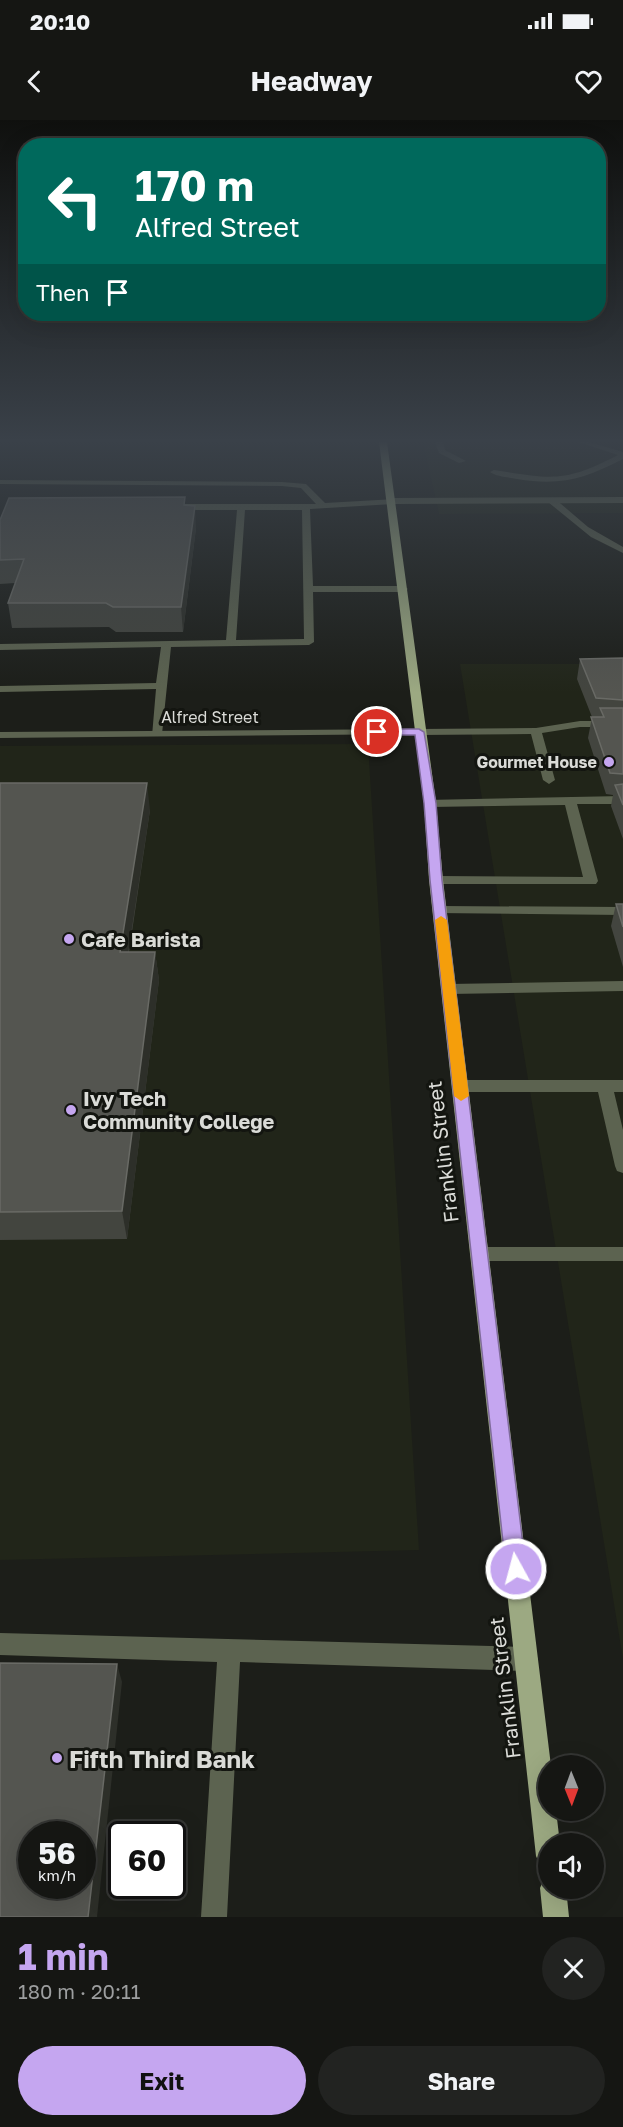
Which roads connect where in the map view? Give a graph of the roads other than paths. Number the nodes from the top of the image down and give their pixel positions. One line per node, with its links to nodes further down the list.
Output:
1 (240, 526): 8 (street)
2 (306, 526): 6 (street)
3 (396, 526): 7 (main road, Franklin Street)
4 (582, 526): 5 (street)
5 (623, 550)
6 (308, 589): 7 (street); 8 (street)
7 (403, 589): 14 (main road, Franklin Street)
8 (231, 644): 9 (street)
9 (166, 645): 10 (street); 11 (street)
10 (0, 647)
11 (161, 686): 12 (street); 16 (street)
12 (0, 689)
13 (623, 724): 15 (street, Alfred Street)
14 (419, 732): 15 (street, Alfred Street); 16 (street, Alfred Street); 21 (main road, Franklin Street)
15 (536, 732): 18 (street)
16 (156, 734): 17 (street, Alfred Street)
17 (0, 735)
18 (549, 780)
19 (623, 800): 20 (street)
20 (570, 801): 21 (street); 22 (street)
21 (430, 803): 22 (main road, Franklin Street)
22 (436, 880): 23 (main road, Franklin Street)
23 (440, 910): 24 (street); 26 (main road, Franklin Street)
24 (623, 911)
25 (623, 986): 26 (street)
26 (449, 988): 27 (main road, Franklin Street)
27 (460, 1086): 29 (street); 31 (main road, Franklin Street)
28 (623, 1086): 29 (street)
29 (605, 1087): 30 (street)
30 (623, 1166)
31 (480, 1254): 32 (street); 35 (main road, Franklin Street)
32 (623, 1254)
33 (0, 1644): 34 (street)
34 (229, 1650): 35 (street); 38 (street)
35 (526, 1659): 36 (main road, Franklin Street)
36 (546, 1833)
37 (554, 1899): 39 (main road)
38 (214, 1917)
39 (556, 1917)

